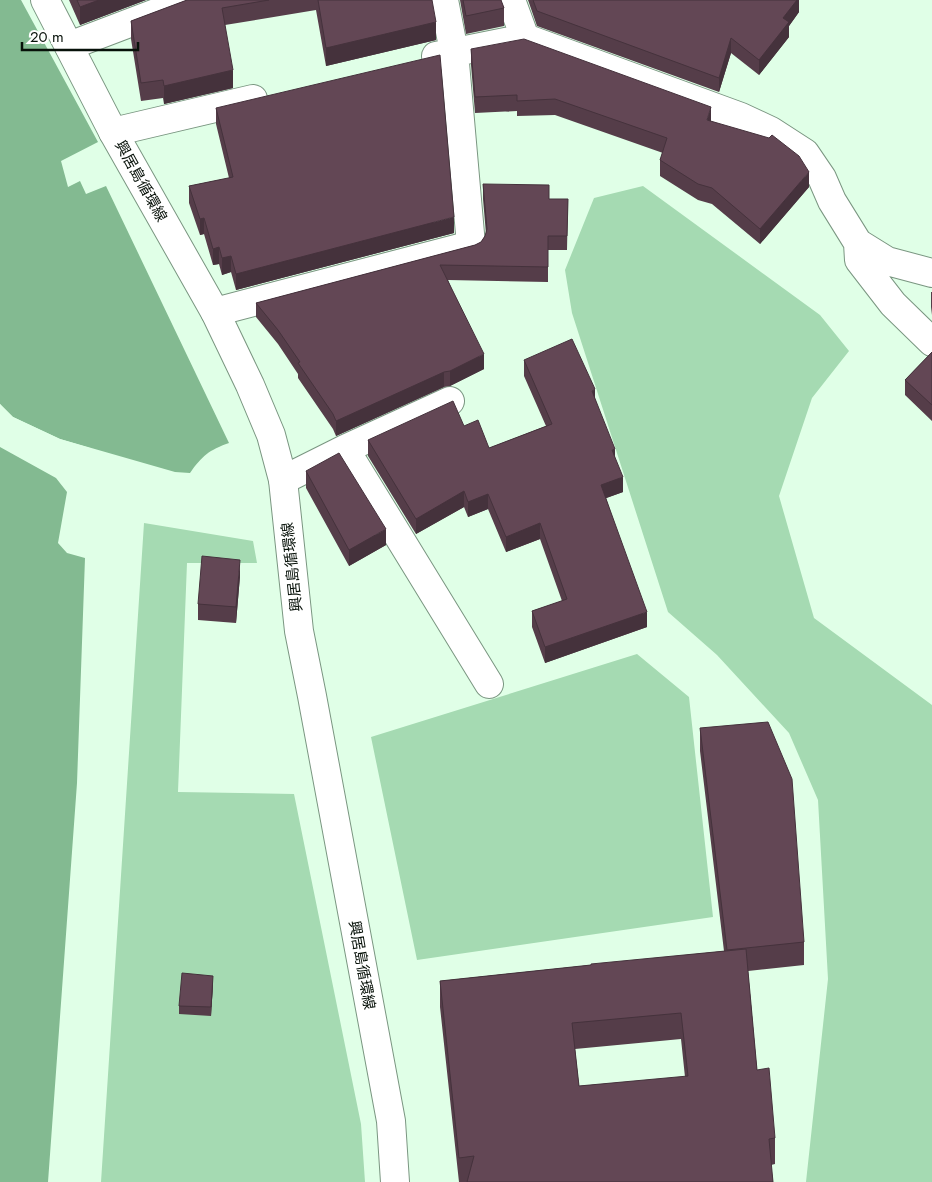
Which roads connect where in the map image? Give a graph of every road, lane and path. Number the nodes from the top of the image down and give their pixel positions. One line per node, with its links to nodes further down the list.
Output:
1 (45, 0): 6 (street, 興居島循環線)
2 (190, 0): 6 (street)
3 (444, 0): 7 (street)
4 (511, 0): 5 (street)
5 (525, 38): 7 (street); 11 (street)
6 (69, 46): 10 (street, 興居島循環線)
7 (454, 52): 8 (street); 13 (street)
8 (415, 61)
9 (279, 93): 10 (street)
10 (113, 132): 13 (street, 興居島循環線)
11 (858, 244): 12 (street); 14 (street)
12 (932, 273)
13 (215, 312): 17 (street, 興居島循環線)
14 (932, 342)
15 (450, 401): 16 (street)
16 (345, 449): 17 (street); 18 (street)
17 (283, 480): 19 (street, 興居島循環線)
18 (489, 684)
19 (396, 1182)

